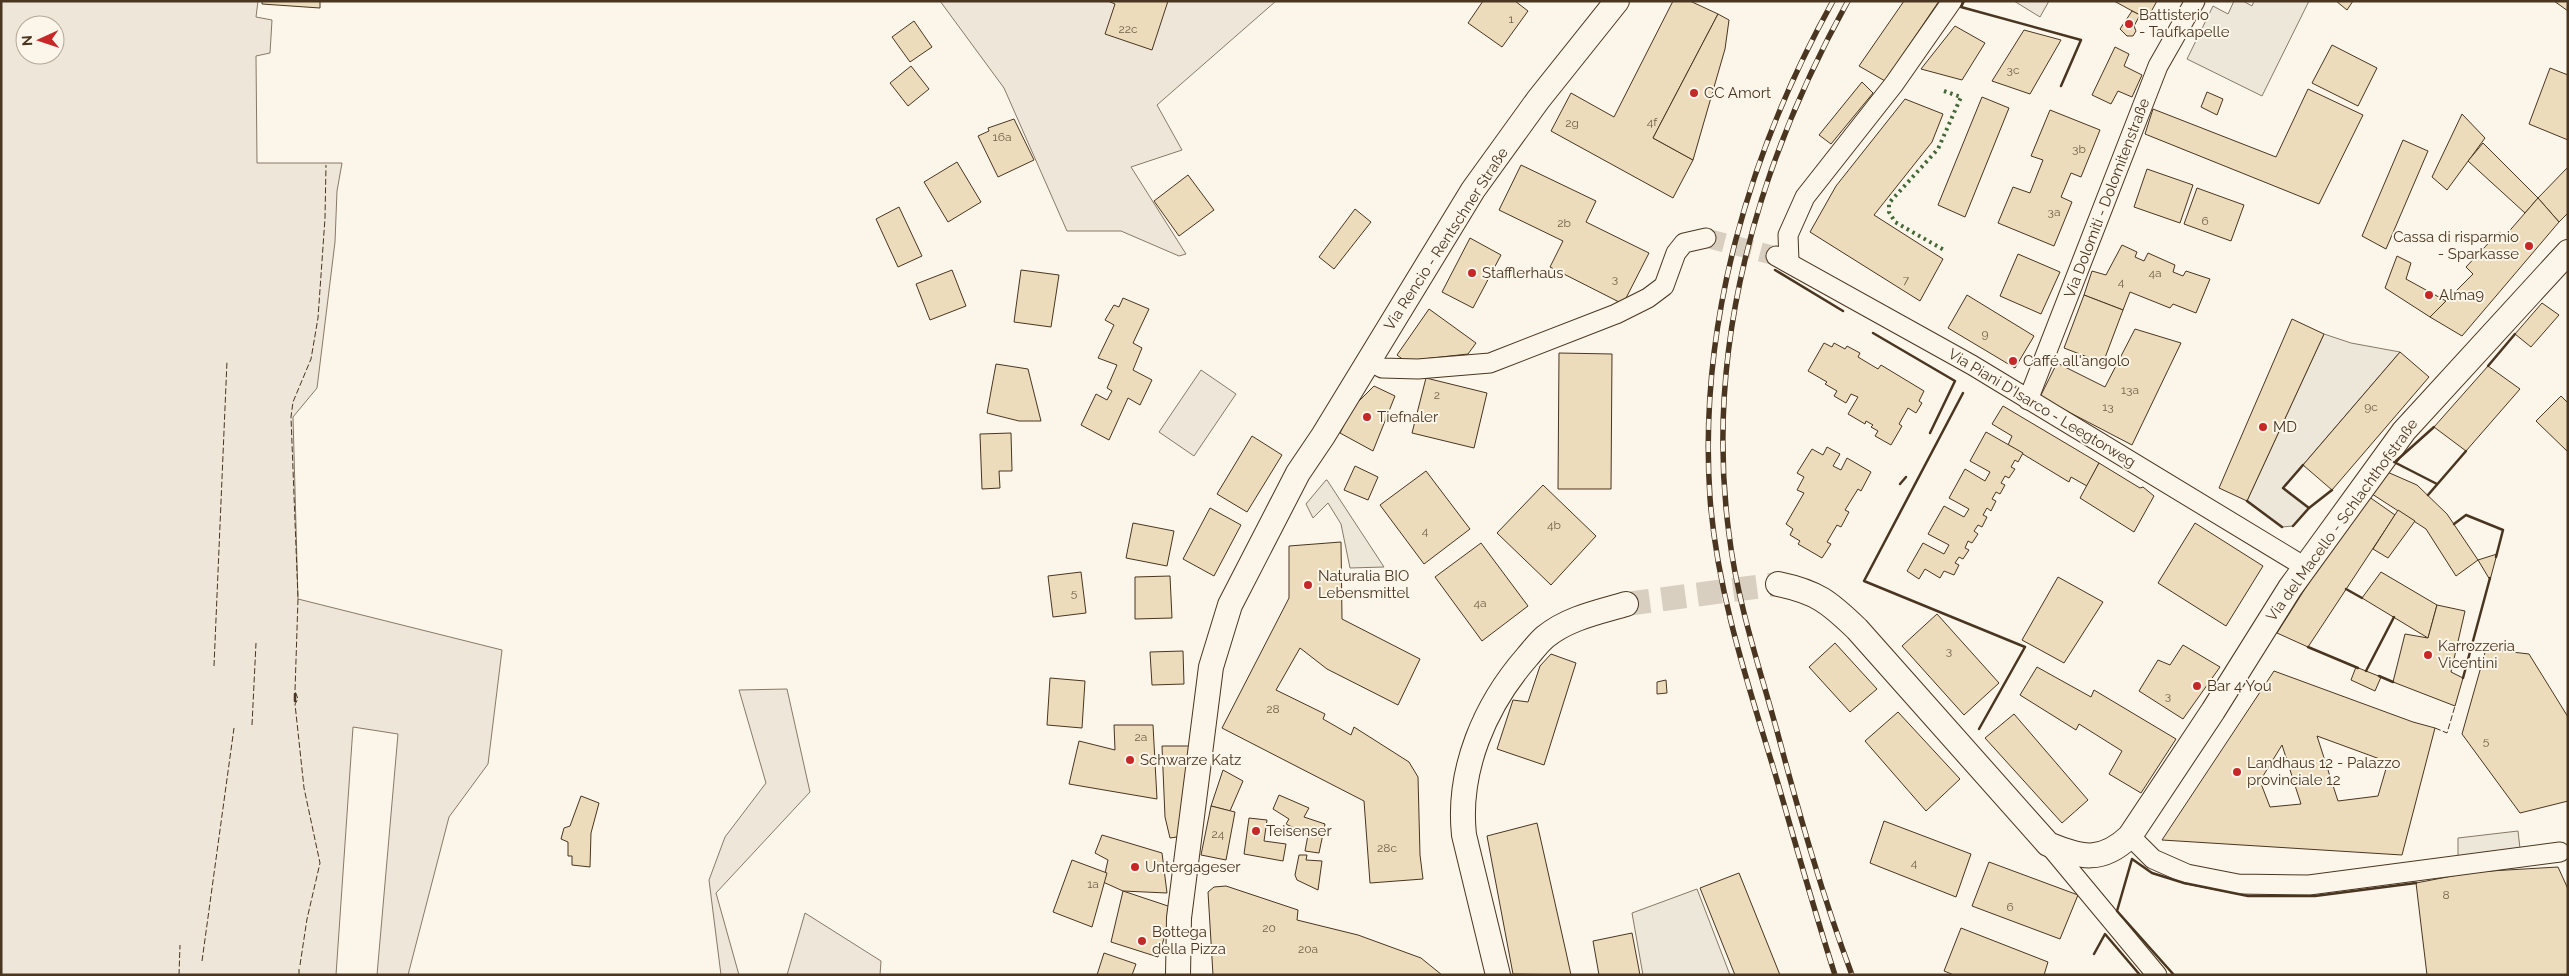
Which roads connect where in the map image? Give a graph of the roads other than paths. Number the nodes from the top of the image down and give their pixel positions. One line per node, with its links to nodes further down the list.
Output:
1 (1617, 1): 6 (street, Via Rencio - Rentschner Straße)
2 (1952, 1): 7 (street, Via Piani D'Isarco - Leegtorweg)
3 (2195, 1): 7 (street, Via Dolomiti - Dolomitenstraße)
4 (1706, 238): 6 (street)
5 (2568, 252): 8 (street, Via del Macello - Schlachthofstraße)
6 (1369, 360): 14 (street, Via Rencio - Rentschner Straße)
7 (2028, 400): 8 (street, Via Piani D'Isarco - Leegtorweg)
8 (2305, 567): 11 (street, Via del Macello - Schlachthofstraße)
9 (1778, 584): 12 (street)
10 (1626, 604): 15 (street)
11 (2130, 836): 12 (street, Via del Macello - Schlachthofstraße); 13 (street)
12 (2048, 844): 16 (street)
13 (2560, 852)
14 (1178, 975)
15 (1498, 975)
16 (2156, 975)

